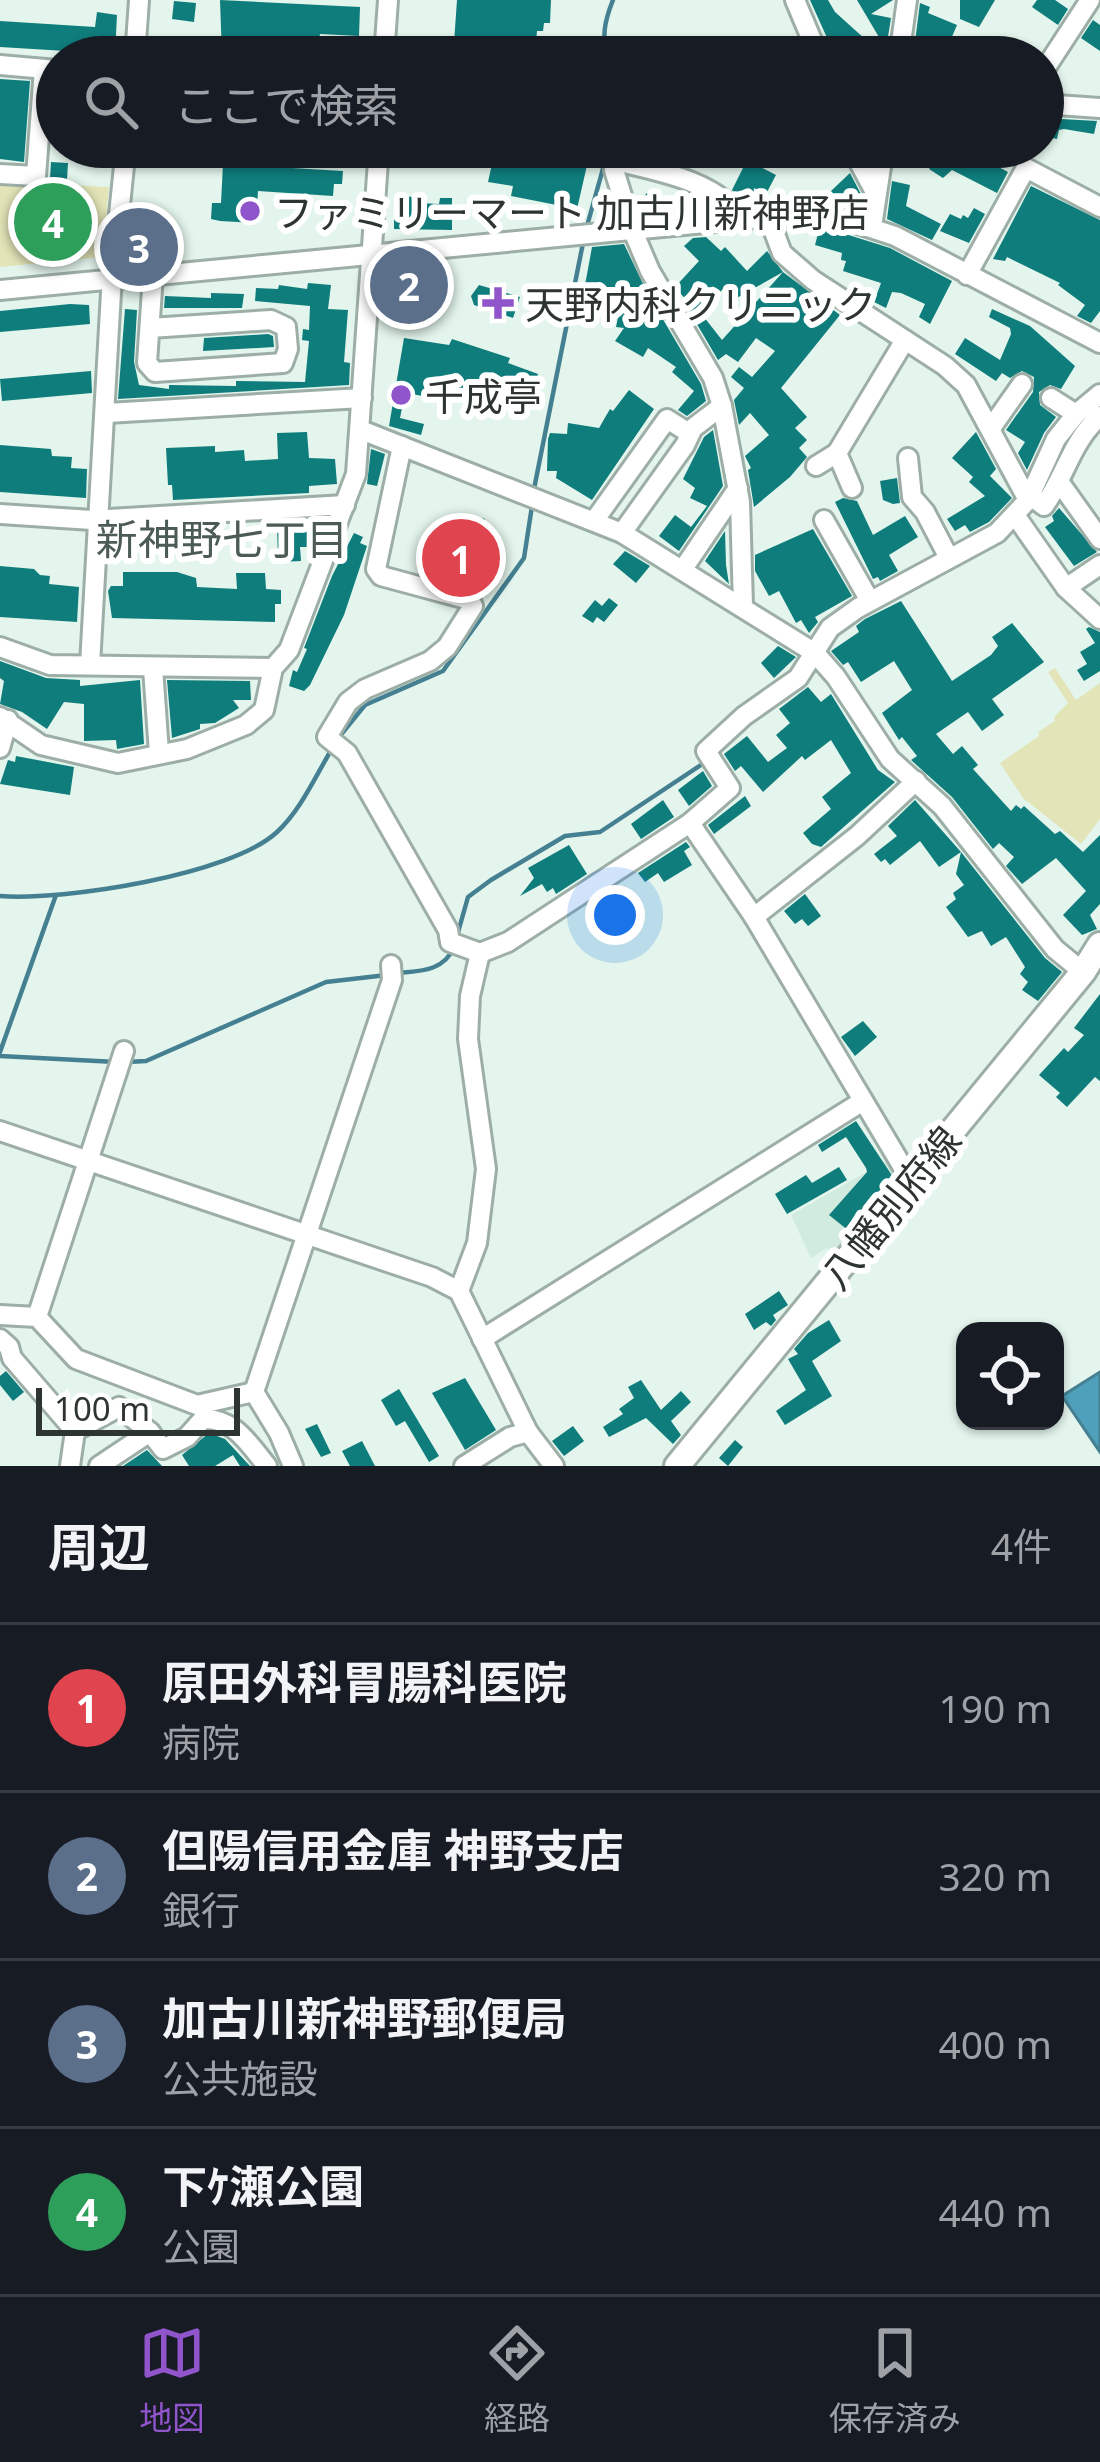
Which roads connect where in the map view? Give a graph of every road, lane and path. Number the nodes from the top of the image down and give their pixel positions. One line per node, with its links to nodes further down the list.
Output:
1 (139, 0): 7 (street)
2 (388, 0): 8 (street)
3 (795, 0): 9 (street)
4 (907, 0): 10 (street)
5 (1090, 0): 6 (street); 11 (street)
6 (1100, 8)
7 (136, 36)
8 (385, 36)
9 (810, 36)
10 (902, 36)
11 (1064, 40)
12 (0, 65): 13 (street)
13 (36, 68)
14 (1064, 105): 15 (street)
15 (1100, 108)
16 (37, 168): 23 (street)
17 (125, 168): 33 (street)
18 (378, 168): 30 (street)
19 (614, 168): 29 (street)
20 (642, 168): 27 (street)
21 (860, 168): 24 (street)
22 (880, 168): 24 (street)
23 (0, 174)
24 (876, 194): 28 (street)
25 (1100, 207): 32 (street)
26 (767, 217): 27 (street); 28 (street); 36 (street)
27 (740, 219): 29 (street)
28 (872, 227): 32 (street)
29 (633, 231): 30 (street); 42 (street)
30 (372, 255): 31 (street); 40 (street)
31 (153, 275): 33 (street); 35 (street)
32 (967, 275): 37 (street)
33 (112, 279): 34 (street); 43 (street)
34 (0, 290)
35 (149, 328): 35 (street)
36 (905, 340): 46 (street); 50 (street)
37 (1100, 343)
38 (1022, 384): 46 (street)
39 (1100, 394): 44 (street)
40 (362, 398): 43 (street); 47 (street)
41 (1051, 398): 44 (street)
42 (722, 406): 48 (street); 54 (street)
43 (107, 413): 59 (street)
44 (1076, 414): 58 (street)
45 (1100, 416): 53 (street)
46 (991, 428): 58 (street)
47 (361, 430): 49 (street); 56 (street)
48 (689, 433): 61 (street); 62 (street)
49 (402, 446): 61 (street); 82 (street)
50 (837, 453): 52 (street); 55 (street)
51 (908, 458): 64 (street)
52 (817, 466)
53 (1060, 483): 58 (street); 63 (street)
54 (738, 488): 66 (street); 69 (street)
55 (853, 488)
56 (345, 505): 59 (street); 75 (street)
57 (0, 510): 59 (street)
58 (1024, 510): 64 (street); 67 (street)
59 (96, 519): 73 (street)
60 (824, 520): 68 (street)
61 (594, 521): 62 (street)
62 (622, 533): 66 (street)
63 (1100, 539)
64 (949, 558): 68 (street)
65 (1100, 565): 67 (street)
66 (683, 569): 69 (street)
67 (1066, 587): 70 (street)
68 (870, 602): 72 (street)
69 (743, 606): 72 (street)
70 (1100, 620)
71 (0, 647): 73 (street)
72 (815, 652): 79 (street); 80 (street)
73 (90, 665): 74 (street)
74 (152, 668): 75 (street); 78 (street)
75 (273, 668): 78 (street)
76 (4, 718): 77 (street); 78 (street)
77 (0, 748)
78 (159, 753)
79 (916, 781): 81 (street); 85 (street)
80 (690, 823): 81 (street); 82 (street)
81 (754, 917): 87 (street)
82 (465, 947): 92 (street)
83 (1100, 948): 85 (main road, 八幡別府線)
84 (392, 972): 91 (street)
85 (1083, 972): 90 (main road, 八幡別府線)
86 (124, 1051): 89 (street)
87 (863, 1101): 90 (street); 96 (street)
88 (0, 1131): 89 (street)
89 (89, 1161): 91 (street); 94 (street)
90 (910, 1180): 108 (main road, 八幡別府線)
91 (305, 1234): 92 (street); 98 (street)
92 (459, 1291): 96 (street)
93 (0, 1315): 94 (street)
94 (37, 1317): 98 (street)
95 (0, 1339): 97 (street)
96 (482, 1339): 101 (street)
97 (6, 1365): 99 (street)
98 (254, 1392): 105 (street)
99 (75, 1431): 100 (street); 102 (street)
100 (149, 1432): 103 (street); 104 (street)
101 (528, 1432): 106 (street); 107 (street)
102 (70, 1466)
103 (99, 1466)
104 (267, 1466)
105 (293, 1466)
106 (464, 1466)
107 (554, 1466)
108 (677, 1466)

